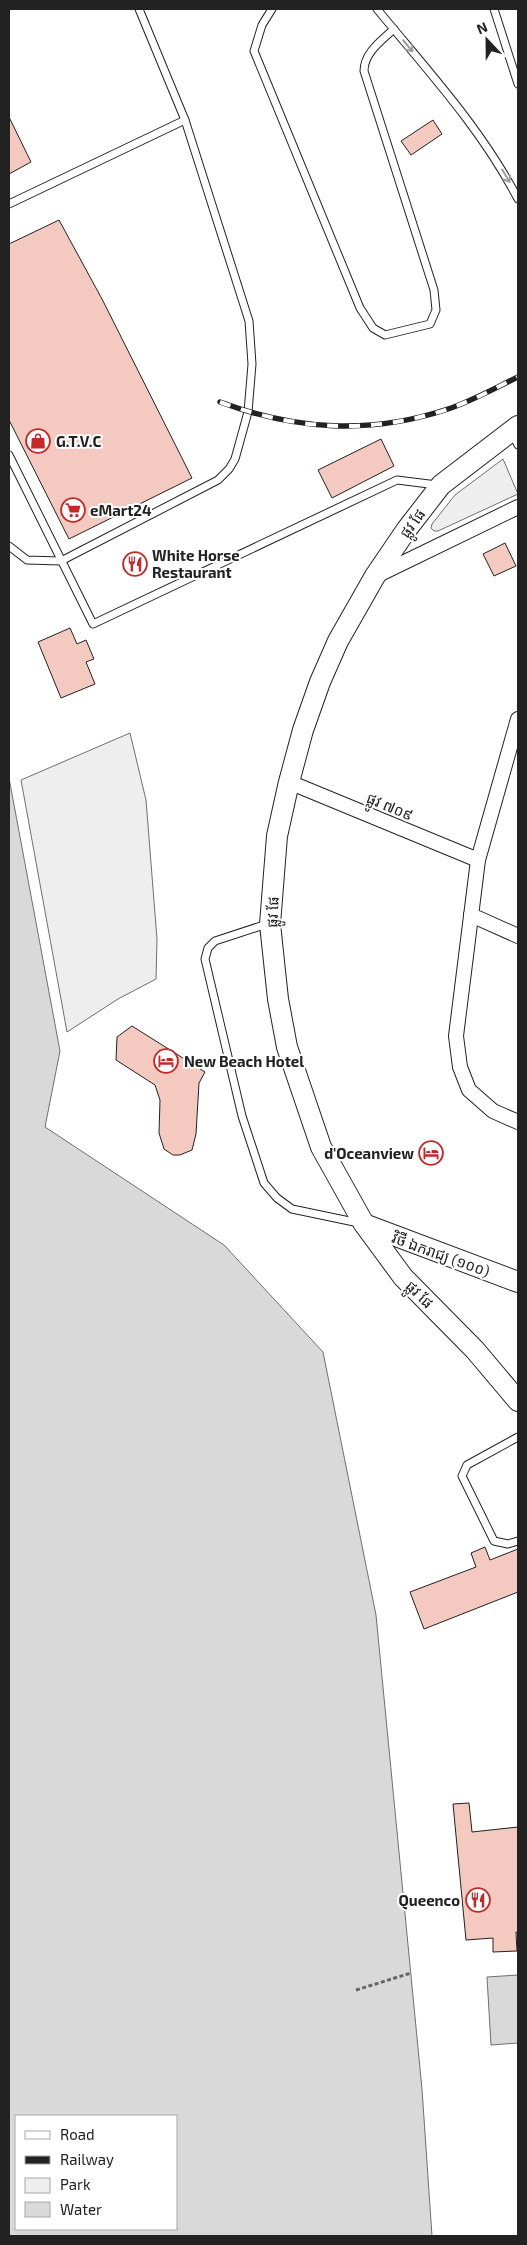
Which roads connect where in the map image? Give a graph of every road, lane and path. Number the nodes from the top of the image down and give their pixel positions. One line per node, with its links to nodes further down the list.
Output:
1 (139, 9): 7 (lane)
2 (272, 9): 5 (lane)
3 (377, 9): 5 (lane)
4 (494, 9): 6 (lane)
5 (394, 29): 8 (lane, one-way to 8)
6 (518, 84)
7 (185, 120): 9 (lane); 15 (lane)
8 (518, 199)
9 (9, 204)
10 (516, 434): 12 (street, ផ្លូវ ផែ)
11 (9, 455): 15 (lane)
12 (441, 486): 15 (lane); 16 (street, ផ្លូវ ផែ)
13 (518, 507): 16 (street)
14 (9, 546): 15 (lane)
15 (62, 561)
16 (375, 576): 19 (street, ផ្លូវ ផែ)
17 (518, 719): 18 (street)
18 (515, 741): 20 (street)
19 (289, 782): 20 (street, ផ្លូវ ៧០៩); 22 (street, ផ្លូវ ផែ)
20 (478, 860): 21 (street)
21 (471, 915): 23 (street); 24 (street)
22 (270, 924): 25 (street, ផ្លូវ ផែ); 25 (lane)
23 (518, 936)
24 (518, 1122)
25 (364, 1224): 26 (street, វិថី ឯករាជ្យ (១០០)); 27 (street, ផ្លូវ ផែ)
26 (426, 1249): 27 (street); 28 (street, វិថី ឯករាជ្យ (១០០))
27 (403, 1277): 29 (street, ផ្លូវ ផែ)
28 (518, 1282)
29 (518, 1401)
30 (518, 1437): 31 (lane)
31 (518, 1541)
32 (411, 1973): 33 (path)
33 (356, 1990)

